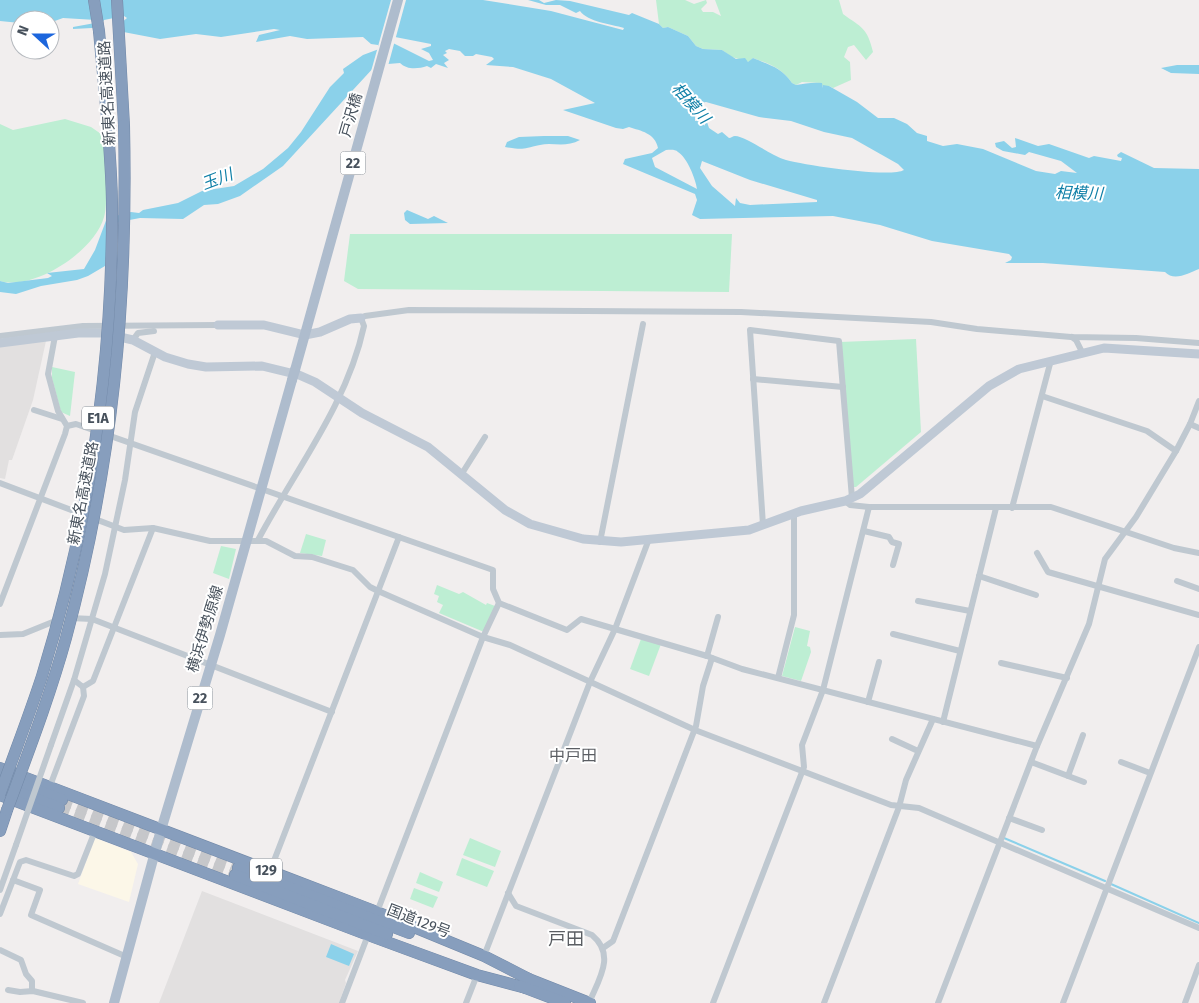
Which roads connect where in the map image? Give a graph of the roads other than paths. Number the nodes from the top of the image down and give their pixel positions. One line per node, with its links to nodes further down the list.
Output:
1 (94, 0): 103 (highway, 新東名高速道路 / E1A, bridge)
2 (117, 0): 104 (highway, 新東名高速道路 / E1A, bridge)
3 (398, 0): 7 (main road, 戸沢橋 / 22)
4 (363, 317): 7 (street); 10 (street); 21 (street)
5 (643, 324): 49 (street)
6 (218, 325): 7 (street); 8 (street); 11 (street)
7 (306, 330): 33 (main road, 横浜伊勢原線 / 22)
8 (0, 336)
9 (55, 336): 11 (street); 12 (street); 24 (street)
10 (1071, 337): 13 (street); 15 (street)
11 (132, 340): 14 (street)
12 (0, 343)
13 (1199, 343)
14 (155, 352): 21 (street); 29 (street)
15 (1082, 352): 16 (street); 17 (street)
16 (1199, 354)
17 (1051, 360): 20 (street); 36 (street)
18 (753, 379): 19 (street); 19 (street); 41 (street)
19 (843, 387): 36 (street)
20 (1042, 396): 30 (street); 39 (street)
21 (339, 399): 31 (street); 34 (street)
22 (1199, 401): 25 (street)
23 (34, 410): 24 (street)
24 (62, 419): 26 (street)
25 (1190, 424): 27 (street); 30 (street)
26 (66, 426): 29 (street); 35 (street)
27 (1199, 428)
28 (485, 437): 31 (street)
29 (130, 443): 33 (street); 42 (street)
30 (1176, 451): 45 (street)
31 (461, 475): 49 (street)
32 (0, 483): 35 (street)
33 (261, 489): 34 (street); 50 (main road, 横浜伊勢原線 / 22)
34 (284, 496): 46 (street); 47 (street)
35 (41, 497): 42 (street); 62 (street)
36 (848, 500): 37 (street); 40 (street)
37 (869, 507): 38 (street); 44 (street)
38 (996, 508): 39 (street); 54 (street)
39 (1012, 508): 45 (street)
40 (794, 513): 41 (street); 78 (street)
41 (763, 525): 48 (street)
42 (116, 528): 43 (street); 66 (street)
43 (153, 528): 50 (street); 67 (street)
44 (864, 531): 53 (street); 83 (street)
45 (1124, 531): 52 (street); 56 (street)
46 (400, 536): 58 (street); 61 (street)
47 (258, 540): 50 (street); 58 (street)
48 (649, 540): 49 (street); 68 (street)
49 (600, 542)
50 (246, 543): 77 (main road, 横浜伊勢原線 / 22)
51 (1037, 553): 56 (street)
52 (1199, 553)
53 (892, 565)
54 (979, 576): 59 (street); 63 (street)
55 (1182, 581): 57 (street)
56 (1098, 586): 64 (street); 79 (street)
57 (1199, 589)
58 (378, 591): 71 (street); 85 (street)
59 (1036, 595)
60 (918, 601): 63 (street)
61 (499, 603): 68 (street); 71 (street)
62 (0, 604)
63 (970, 611): 73 (street)
64 (1199, 615)
65 (718, 617): 74 (street)
66 (92, 619): 67 (street); 69 (street); 80 (street)
67 (114, 628): 77 (street); 82 (street)
68 (615, 629): 74 (street); 81 (street)
69 (0, 635)
70 (897, 637): 73 (street)
71 (483, 638): 81 (street); 121 (street)
72 (1199, 649): 97 (street)
73 (960, 651): 87 (street)
74 (709, 657): 78 (street); 88 (street)
75 (1001, 663): 79 (street)
76 (876, 664): 84 (street)
77 (210, 665): 85 (street); 109 (main road, 横浜伊勢原線 / 22)
78 (778, 678): 83 (street)
79 (1066, 678): 91 (street)
80 (74, 680): 82 (street); 119 (street, bridge)
81 (590, 682): 88 (street); 120 (street)
82 (83, 688): 102 (street)
83 (823, 690): 84 (street); 96 (street)
84 (868, 702): 86 (street)
85 (332, 712): 115 (street)
86 (933, 719): 87 (street); 92 (street)
87 (943, 722): 91 (street)
88 (695, 730): 96 (street); 125 (street)
89 (1080, 738): 99 (street)
90 (892, 739): 92 (street)
91 (1037, 746): 93 (street)
92 (918, 751): 105 (street)
93 (1031, 762): 99 (street); 107 (street)
94 (1124, 765): 97 (street)
95 (0, 768): 102 (highway, 129)
96 (803, 771): 105 (street); 140 (street)
97 (1150, 773): 118 (street)
98 (0, 776): 101 (highway)
99 (1068, 776): 100 (street)
100 (1084, 782)
101 (0, 785)
102 (50, 786): 109 (highway, 129)
103 (0, 794): 106 (highway, 129)
104 (4, 805): 106 (highway); 108 (highway, 新東名高速道路 / E1A); 111 (highway)
105 (899, 807): 113 (street); 141 (street)
106 (41, 810): 112 (highway, 129)
107 (1009, 818): 110 (street); 113 (street)
108 (0, 827)
109 (161, 830): 114 (main road, 横浜伊勢原線 / 22); 115 (highway, 129)
110 (1042, 830)
111 (0, 831)
112 (96, 831): 114 (highway, 129); 117 (street)
113 (1000, 841): 118 (street); 142 (street)
114 (155, 854): 124 (highway, 129); 128 (main road, 横浜伊勢原線 / 22)
115 (270, 871): 121 (highway, 129)
116 (236, 872): 131 (highway, 国道129号 / 129)
117 (13, 880): 122 (street); 128 (street)
118 (1106, 887): 123 (street); 143 (street)
119 (0, 890)
120 (508, 894): 125 (street); 127 (street)
121 (377, 912): 127 (highway, 129)
122 (0, 914)
123 (1199, 928)
124 (368, 935): 130 (highway, 129); 136 (street)
125 (604, 948): 139 (street)
126 (0, 950): 133 (street)
127 (484, 956): 131 (highway, 129)
128 (127, 957): 135 (main road, 横浜伊勢原線 / 22)
129 (1199, 965): 144 (street)
130 (476, 974): 131 (highway, 129); 137 (street)
131 (528, 984): 138 (highway, 国道129号 / 129); 139 (highway, 国道129号 / 129)
132 (8, 990): 133 (street)
133 (32, 991): 134 (street)
134 (83, 1003)
135 (114, 1003)
136 (342, 1003)
137 (466, 1003)
138 (566, 1003)
139 (590, 1003)
140 (714, 1003)
141 (824, 1003)
142 (938, 1003)
143 (1062, 1003)
144 (1185, 1003)

